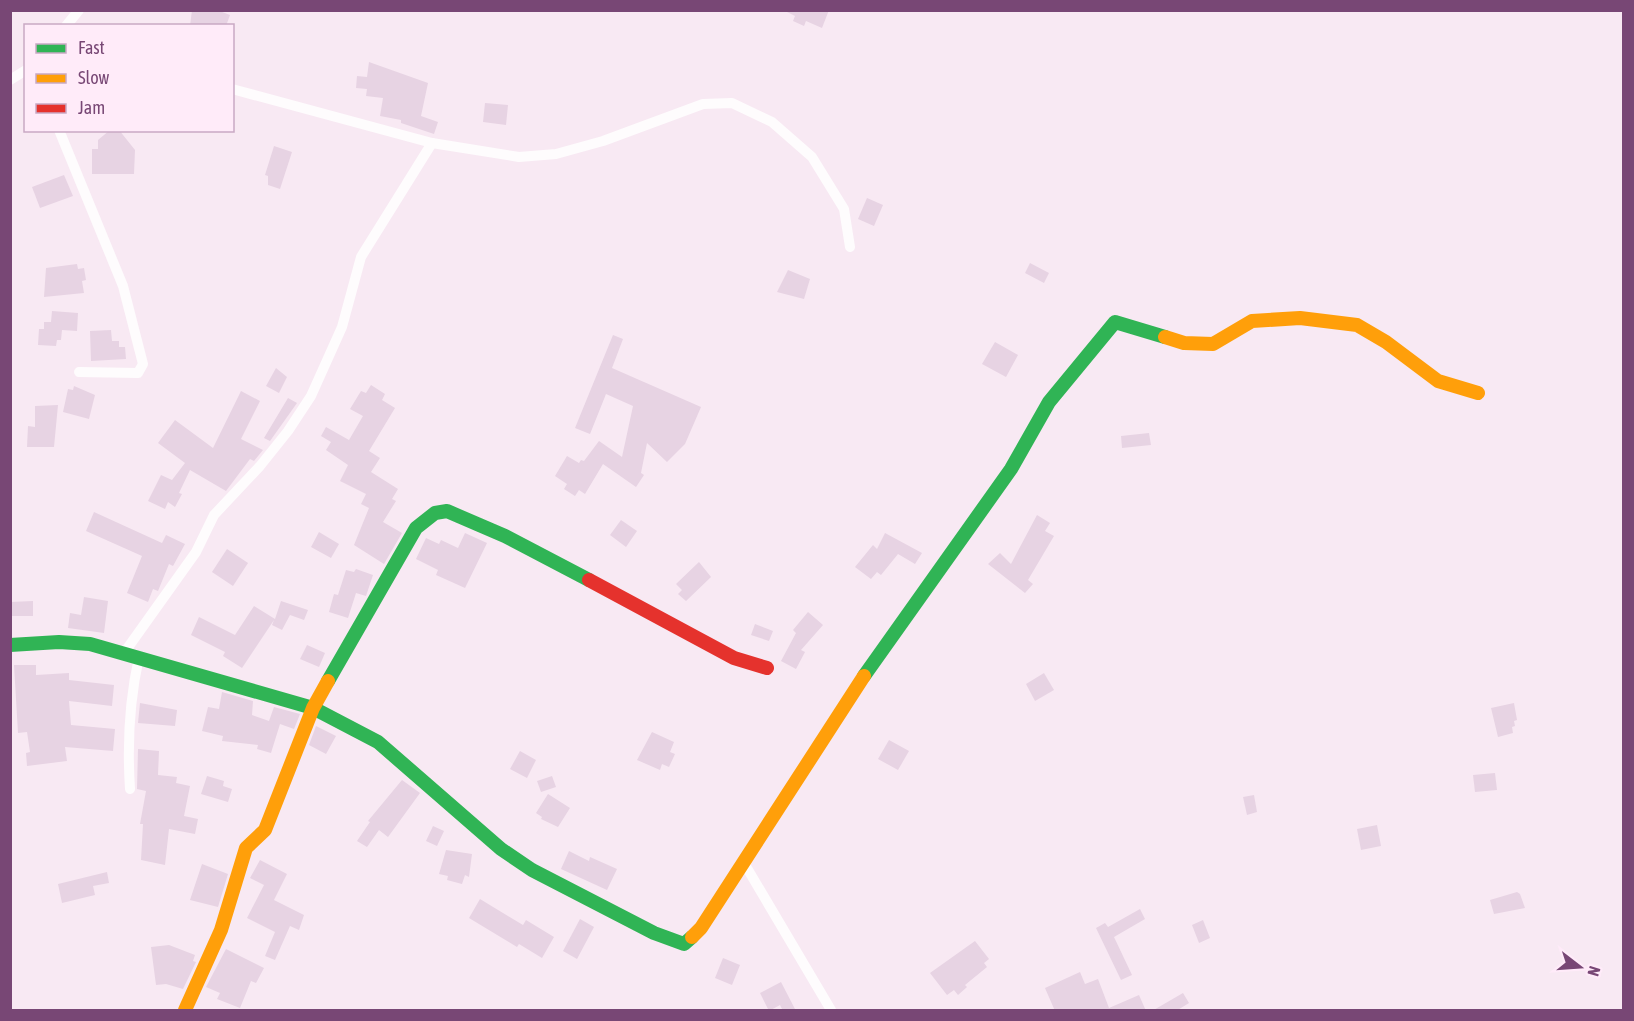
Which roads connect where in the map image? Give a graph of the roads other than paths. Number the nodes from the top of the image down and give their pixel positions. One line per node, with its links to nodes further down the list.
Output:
1 (79, 10): 2 (street)
2 (68, 24)
3 (24, 71): 4 (street)
4 (10, 80)
5 (234, 90): 7 (street)
6 (60, 132): 9 (street)
7 (432, 143): 8 (street); 12 (street)
8 (850, 247)
9 (80, 372)
10 (1478, 393): 17 (street)
11 (10, 645): 12 (street)
12 (124, 653): 13 (street)
13 (139, 657): 15 (street); 16 (street)
14 (767, 668): 15 (street)
15 (313, 708): 17 (street); 18 (street)
16 (130, 789)
17 (744, 863): 19 (street)
18 (186, 1011)
19 (831, 1011)

